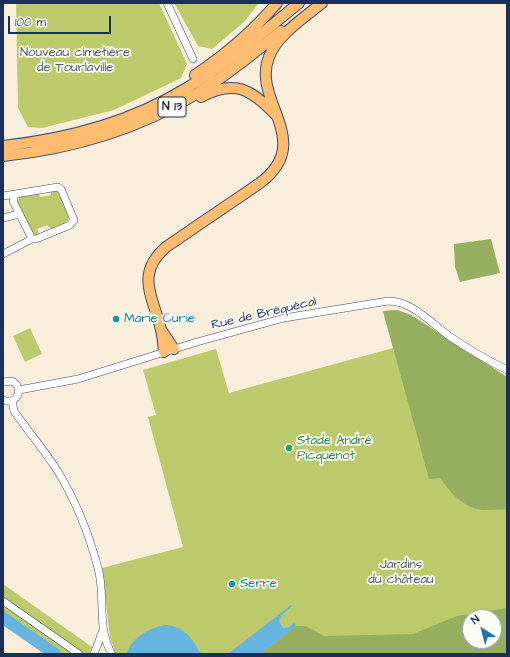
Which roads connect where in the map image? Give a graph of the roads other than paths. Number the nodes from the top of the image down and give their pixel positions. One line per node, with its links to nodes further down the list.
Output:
1 (167, 3): 6 (street)
2 (277, 3): 9 (highway)
3 (299, 3): 9 (highway, N 13)
4 (315, 3): 7 (highway, N 13)
5 (322, 3): 8 (highway)
6 (193, 59)
7 (162, 112): 8 (highway); 11 (highway, N 13)
8 (277, 116): 18 (highway)
9 (122, 119): 10 (highway, N 13)
10 (3, 146)
11 (3, 156)
12 (15, 195): 13 (street); 14 (street); 16 (street)
13 (3, 196)
14 (19, 214): 15 (street); 16 (street)
15 (3, 218)
16 (32, 239): 17 (street)
17 (3, 254)
18 (161, 330): 19 (highway); 20 (highway)
19 (174, 349): 20 (street, Rue de Bréquécal); 21 (street, Rue de Bréquécal)
20 (164, 352): 23 (street, Rue de Bréquécal)
21 (504, 368)
22 (4, 379): 23 (street)
23 (19, 390): 25 (street)
24 (3, 400): 25 (street)
25 (12, 401): 27 (street)
26 (3, 601): 28 (street)
27 (103, 630): 29 (street); 30 (street)
28 (79, 654)
29 (94, 654)
30 (112, 654)

